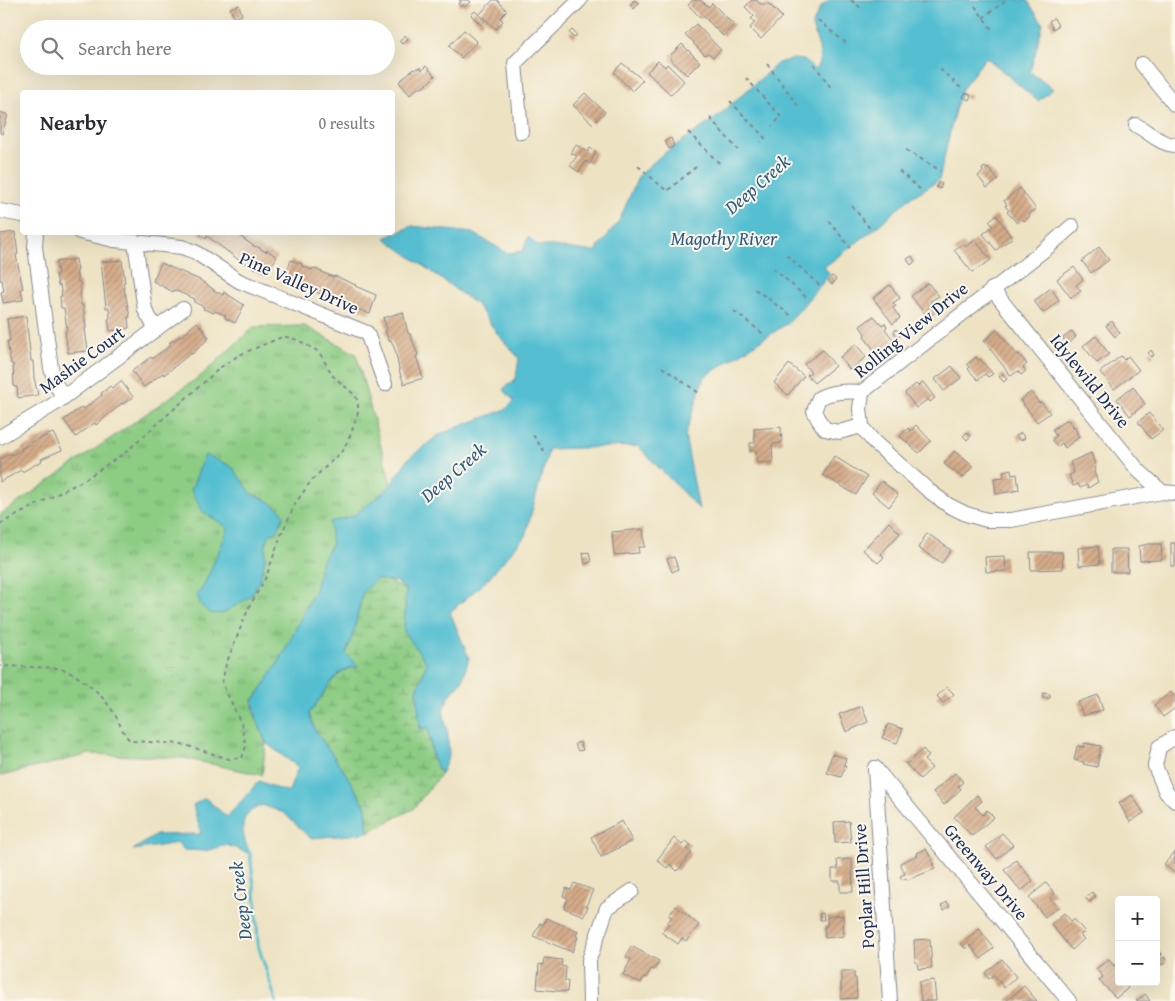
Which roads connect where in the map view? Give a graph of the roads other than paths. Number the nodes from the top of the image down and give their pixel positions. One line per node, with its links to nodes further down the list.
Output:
1 (580, 0): 5 (street)
2 (1142, 64): 3 (street)
3 (1175, 105)
4 (1136, 125): 6 (street)
5 (521, 132)
6 (1175, 145)
7 (0, 211): 8 (street)
8 (20, 215)
9 (1072, 226): 13 (street, Rolling View Drive)
10 (36, 235): 18 (street)
11 (93, 235): 12 (street, Pine Valley Drive)
12 (135, 242): 15 (street); 16 (street, Pine Valley Drive)
13 (992, 290): 17 (street, Rolling View Drive); 21 (street, Idylewild Drive)
14 (183, 309): 15 (street, Mashie Court)
15 (156, 329): 18 (street, Mashie Court)
16 (385, 384)
17 (862, 392): 19 (street, Rolling View Drive); 19 (street)
18 (64, 398): 20 (street, Mashie Court)
19 (862, 426): 21 (street)
20 (0, 437)
21 (1168, 493)
22 (1175, 737): 24 (street)
23 (875, 768): 27 (street, Poplar Hill Drive); 28 (street, Greenway Drive)
24 (1175, 801)
25 (632, 891): 26 (street)
26 (590, 1001)
27 (890, 1001)
28 (1069, 1001)

